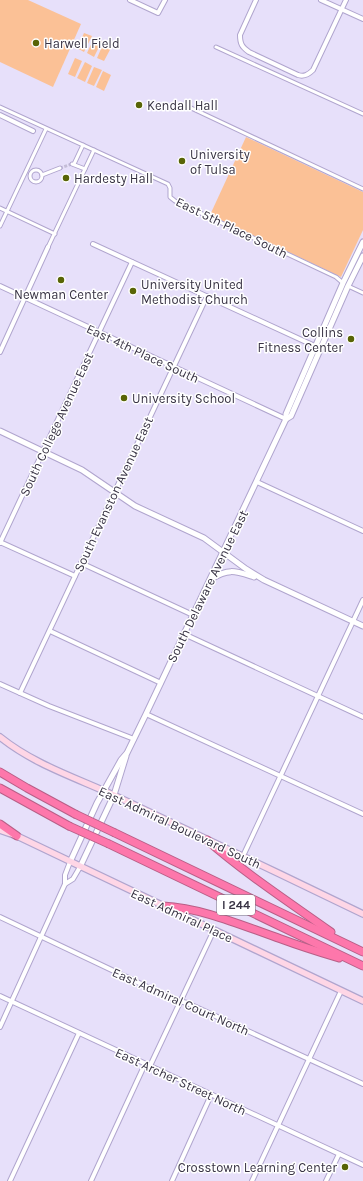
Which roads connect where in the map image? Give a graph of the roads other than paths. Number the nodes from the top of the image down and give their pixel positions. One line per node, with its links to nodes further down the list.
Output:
1 (130, 0): 2 (street)
2 (165, 0)
3 (256, 0): 6 (street)
4 (321, 0): 6 (street)
5 (346, 0): 6 (street)
6 (342, 9): 7 (street)
7 (363, 19)
8 (216, 47): 11 (street)
9 (0, 107): 13 (street, East 5th Place South)
10 (189, 107): 22 (street)
11 (363, 114)
12 (0, 116): 14 (street)
13 (46, 128): 15 (street, East 5th Place South); 19 (street)
14 (33, 131)
15 (83, 145): 16 (street, East 5th Place South); 18 (street)
16 (94, 150): 18 (street); 32 (street, East 5th Place South)
17 (60, 168): 21 (street)
18 (85, 169): 26 (street)
19 (26, 172): 20 (street); 24 (street)
20 (31, 174): 21 (street); 21 (street)
21 (42, 175)
22 (363, 189)
23 (0, 208): 24 (street)
24 (7, 211): 25 (street); 26 (street)
25 (0, 226)
26 (55, 234): 29 (street)
27 (363, 242): 32 (street, South Delaware Avenue East)
28 (93, 244): 31 (street)
29 (48, 247): 36 (street)
30 (363, 256): 32 (street, South Delaware Avenue East)
31 (132, 262): 35 (street); 37 (street, South College Avenue East)
32 (345, 285): 34 (street, East 5th Place South); 40 (street, South Delaware Avenue East); 41 (street, South Delaware Avenue East)
33 (0, 286): 36 (street, East 4th Place South)
34 (363, 293)
35 (207, 296): 40 (street); 43 (street, South Evanston Avenue East)
36 (25, 298): 37 (street, East 4th Place South); 38 (street)
37 (99, 332): 43 (street, East 4th Place South); 46 (street, South College Avenue East)
38 (6, 339): 39 (street); 42 (street)
39 (0, 342)
40 (314, 346): 41 (street); 44 (street, South Delaware Avenue East)
41 (321, 349): 44 (street, South Delaware Avenue East)
42 (0, 352)
43 (174, 367): 44 (street, East 4th Place South); 48 (street, South Evanston Avenue East)
44 (286, 419): 47 (street, South Delaware Avenue East)
45 (0, 431): 46 (street)
46 (43, 451): 48 (street); 50 (street, South College Avenue East)
47 (257, 482): 49 (street); 51 (street, South Delaware Avenue East)
48 (114, 492): 51 (street); 52 (street, South Evanston Avenue East)
49 (363, 531)
50 (0, 542): 53 (street)
51 (223, 552): 54 (street, South Delaware Avenue East); 55 (street)
52 (81, 563): 53 (street, South Evanston Avenue East); 57 (street)
53 (75, 576): 60 (street, South Evanston Avenue East)
54 (210, 579): 55 (street); 57 (street, South Delaware Avenue East)
55 (264, 580): 58 (street)
56 (363, 600): 58 (street)
57 (193, 615): 61 (street, South Delaware Avenue East)
58 (353, 622): 59 (street); 65 (street)
59 (363, 626)
60 (50, 630): 62 (street); 64 (street, South Evanston Avenue East)
61 (184, 634): 62 (street, South Delaware Avenue East); 65 (street)
62 (162, 683): 66 (street, South Delaware Avenue East)
63 (0, 684): 64 (street)
64 (20, 693): 69 (street)
65 (318, 696): 67 (street); 72 (street)
66 (146, 714): 69 (street, South Delaware Avenue East); 72 (street)
67 (363, 717)
68 (0, 737): 74 (main road, East Admiral Boulevard South)
69 (134, 739): 70 (street, South Delaware Avenue East)
70 (127, 753): 74 (street, South Delaware Avenue East); 75 (street, South Delaware Avenue East)
71 (0, 772): 90 (highway, I 244, bridge)
72 (280, 776): 76 (street); 81 (street)
73 (0, 788): 92 (highway, I 244, bridge)
74 (104, 791): 75 (main road, East Admiral Boulevard South); 82 (street, South Delaware Avenue East)
75 (114, 795): 80 (main road, East Admiral Boulevard South); 83 (street, South Delaware Avenue East)
76 (363, 814)
77 (0, 824): 79 (highway)
78 (0, 830): 79 (main road, East Admiral Place)
79 (17, 836): 82 (main road, East Admiral Place)
80 (207, 840): 81 (main road, East Admiral Boulevard South); 90 (highway)
81 (243, 856): 86 (main road, East Admiral Boulevard South)
82 (70, 862): 83 (main road, East Admiral Place); 84 (street)
83 (80, 867): 84 (street); 85 (main road, East Admiral Place)
84 (66, 884): 89 (street)
85 (163, 906): 88 (main road, East Admiral Place); 92 (highway)
86 (363, 914)
87 (0, 917): 89 (street, East Admiral Court North)
88 (214, 930): 93 (main road, East Admiral Place); 95 (street)
89 (42, 937): 95 (street, East Admiral Court North); 97 (street)
90 (347, 944): 91 (highway, I 244)
91 (363, 952)
92 (363, 966)
93 (341, 991): 96 (main road, East Admiral Place); 100 (street)
94 (0, 996): 97 (street, East Archer Street North)
95 (181, 1001): 100 (street, East Admiral Court North); 102 (street)
96 (363, 1001)
97 (12, 1002): 98 (street); 99 (street, East Archer Street North)
98 (0, 1027)
99 (78, 1033): 101 (street, East Archer Street North); 108 (street)
100 (309, 1059): 103 (street, East Admiral Court North); 105 (street)
101 (145, 1064): 102 (street, East Archer Street North); 109 (street)
102 (150, 1066): 104 (street, East Archer Street North)
103 (363, 1084)
104 (211, 1095): 105 (street, East Archer Street North); 110 (street)
105 (277, 1126): 106 (street, East Archer Street North); 111 (street)
106 (339, 1154): 107 (street, East Archer Street North); 112 (street)
107 (363, 1165)
108 (10, 1181)
109 (91, 1181)
110 (172, 1181)
111 (252, 1181)
112 (326, 1181)

